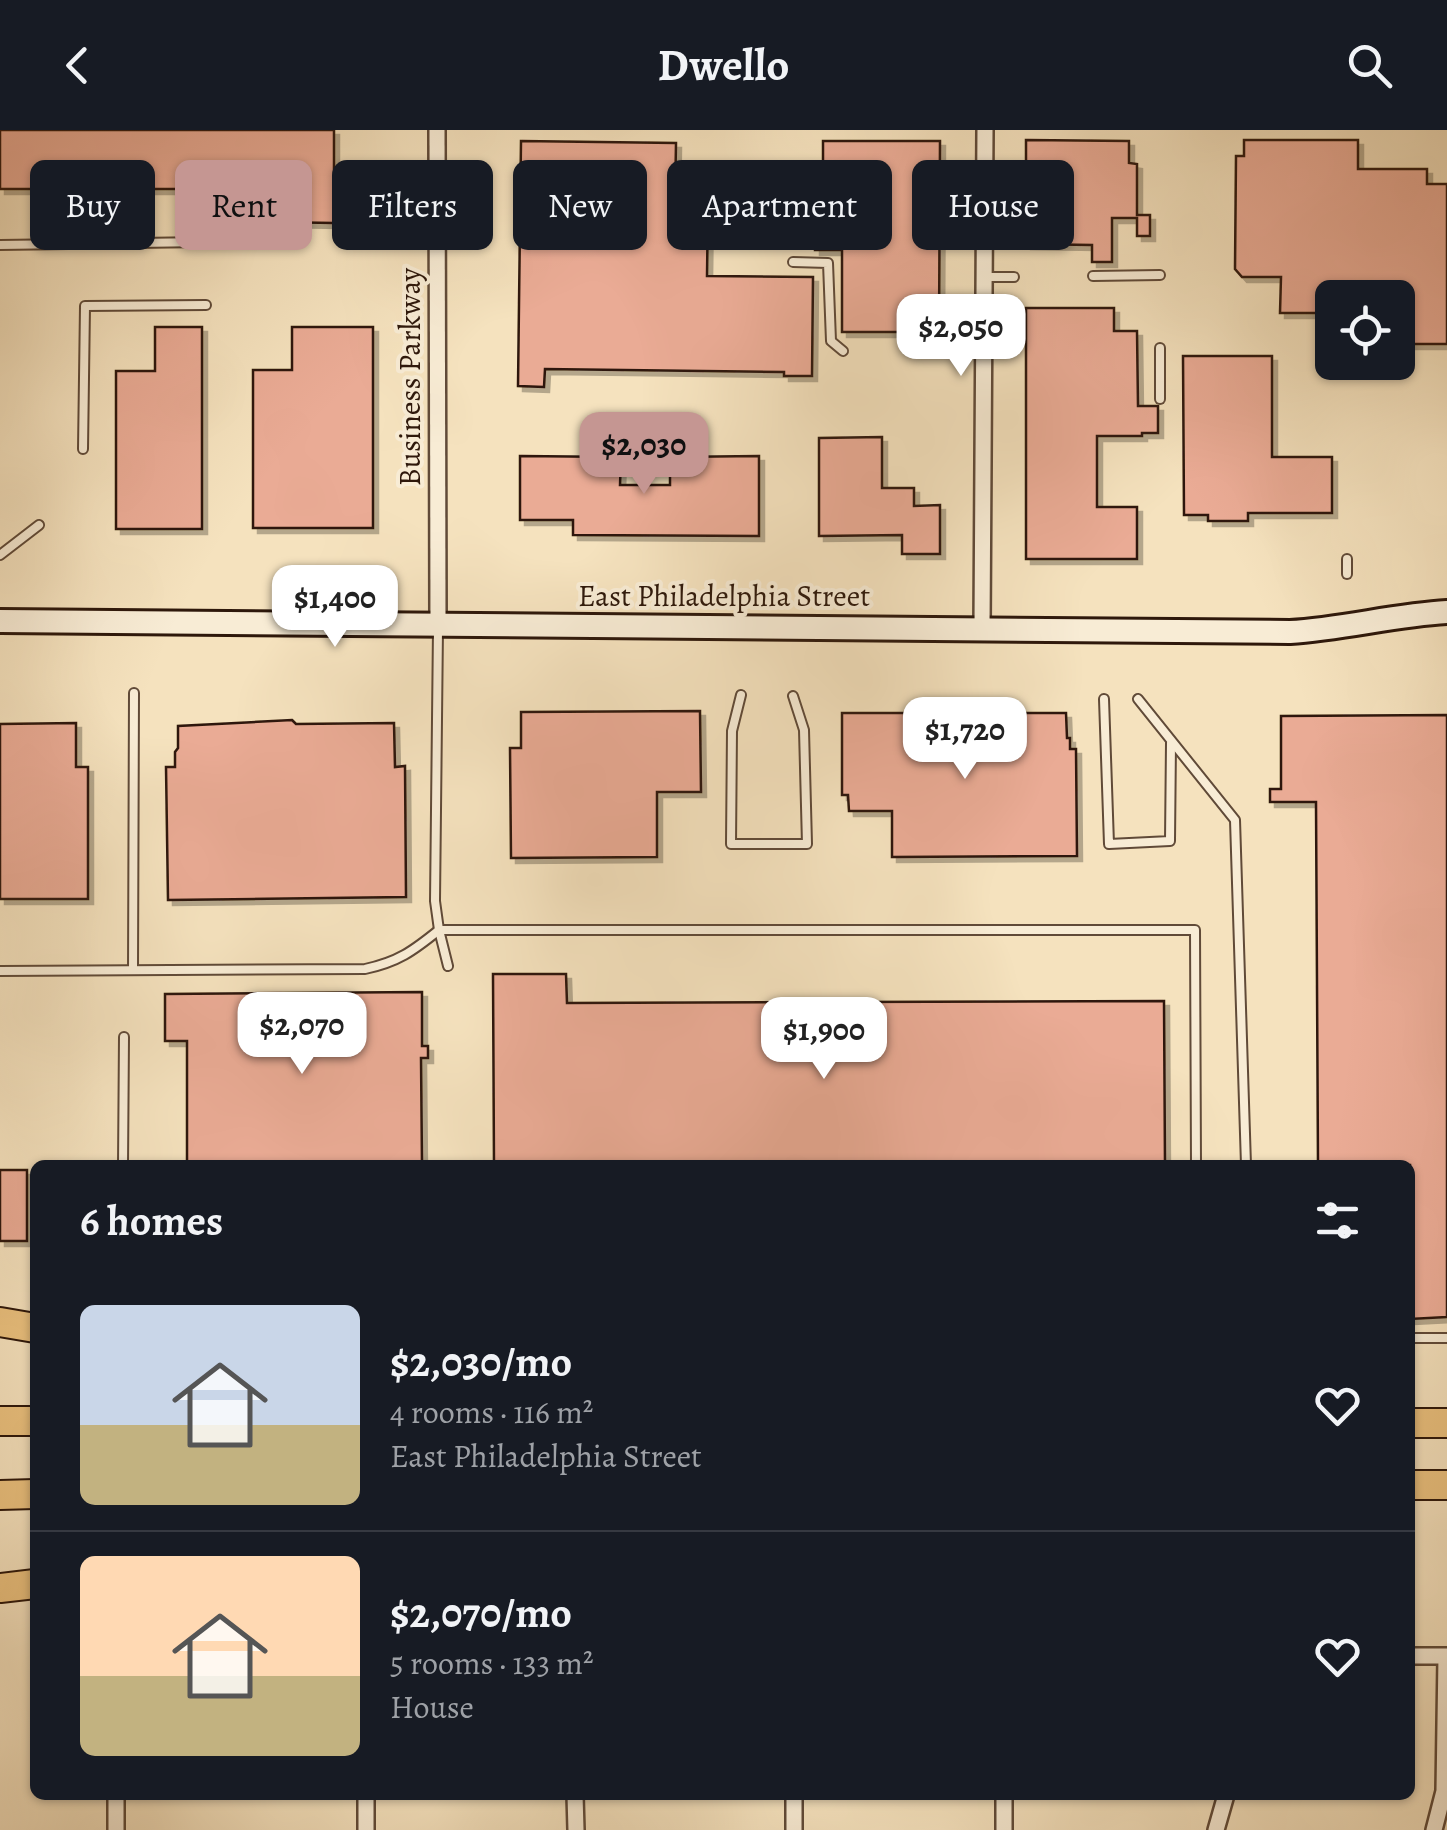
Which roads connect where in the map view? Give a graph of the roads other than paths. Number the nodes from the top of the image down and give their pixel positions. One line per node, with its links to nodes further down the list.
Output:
1 (437, 130): 21 (street, Business Parkway)
2 (985, 130): 9 (street)
3 (175, 242): 4 (lane)
4 (0, 245)
5 (793, 262): 12 (lane)
6 (1160, 274): 7 (lane)
7 (1093, 276)
8 (1014, 277): 9 (lane)
9 (984, 278): 22 (street)
10 (206, 305): 14 (lane)
11 (1160, 348): 13 (lane)
12 (843, 351)
13 (1160, 400)
14 (83, 449)
15 (39, 525): 16 (lane)
16 (0, 555)
17 (1347, 559): 18 (lane)
18 (1347, 574)
19 (1447, 612): 22 (street, East Philadelphia Street)
20 (0, 620): 21 (street, East Philadelphia Street)
21 (438, 624): 22 (street, East Philadelphia Street); 29 (lane)
22 (982, 628)
23 (134, 693): 31 (lane)
24 (741, 695): 25 (lane)
25 (793, 696)
26 (1104, 699): 28 (lane)
27 (1138, 699): 28 (lane)
28 (1171, 741): 36 (lane)
29 (439, 930): 30 (lane); 31 (lane); 35 (lane)
30 (448, 966)
31 (133, 970): 32 (lane)
32 (0, 971)
33 (124, 1037): 34 (lane)
34 (123, 1160)
35 (1196, 1160)
36 (1246, 1160)
37 (0, 1322): 38 (highway)
38 (30, 1327)
39 (1415, 1338): 40 (lane)
40 (1447, 1338)
41 (0, 1421): 42 (highway)
42 (30, 1421)
43 (1415, 1423): 44 (highway)
44 (1447, 1423)
45 (1415, 1485): 46 (highway)
46 (1447, 1485)
47 (0, 1494): 48 (highway)
48 (30, 1494)
49 (30, 1585): 50 (highway)
50 (0, 1588)
51 (1415, 1656): 52 (street)
52 (1446, 1656): 65 (street)
53 (116, 1800): 59 (street)
54 (366, 1800): 60 (street)
55 (575, 1800): 61 (street)
56 (794, 1800): 62 (street)
57 (1004, 1800): 63 (street)
58 (1225, 1800): 64 (street)
59 (116, 1830)
60 (366, 1830)
61 (576, 1830)
62 (794, 1830)
63 (1004, 1830)
64 (1216, 1830)
65 (1434, 1830)

